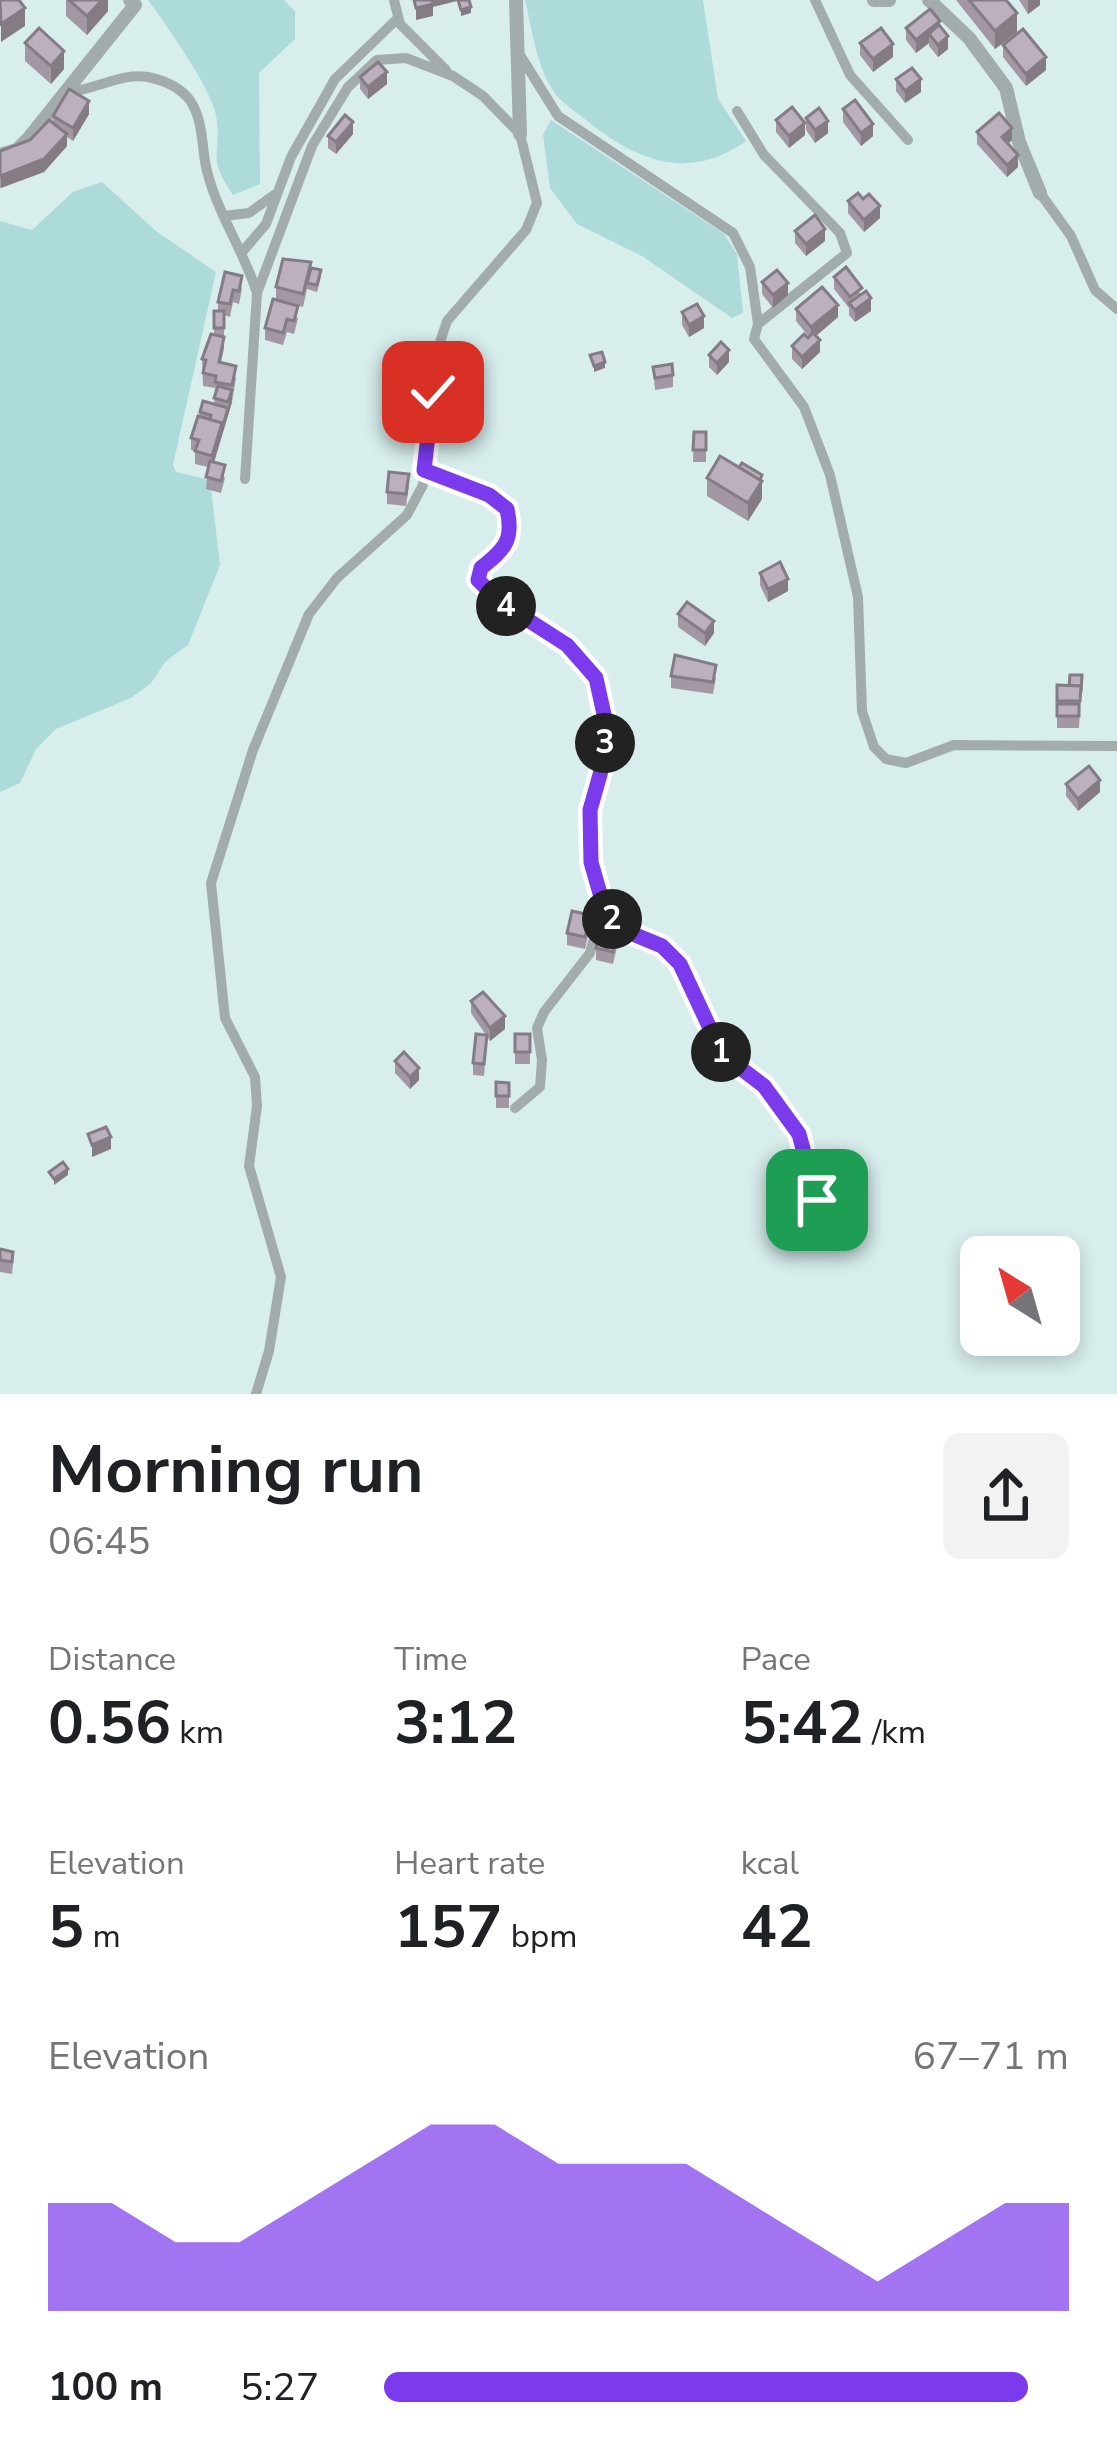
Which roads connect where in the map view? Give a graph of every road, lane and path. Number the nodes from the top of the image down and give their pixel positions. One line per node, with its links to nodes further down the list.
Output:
1 (394, 0): 8 (street)
2 (516, 0): 9 (street)
3 (815, 0): 14 (street)
4 (874, 0): 5 (street)
5 (889, 0)
6 (929, 0): 17 (street)
7 (133, 2): 11 (street)
8 (397, 19): 10 (street); 16 (street)
9 (520, 55): 13 (street); 22 (street)
10 (453, 76): 13 (street); 20 (street)
11 (66, 92): 15 (street); 18 (street)
12 (737, 111): 22 (street)
13 (520, 134): 23 (street)
14 (908, 140)
15 (0, 154)
16 (278, 192): 18 (street); 19 (street)
17 (1040, 193): 21 (street)
18 (224, 216): 19 (street)
19 (243, 251): 20 (street)
20 (257, 293): 24 (street)
21 (1117, 309)
22 (758, 324): 25 (street)
23 (424, 470): 26 (street); 29 (street)
24 (245, 479)
25 (1117, 746)
26 (603, 904): 27 (street); 28 (path)
27 (515, 1108)
28 (834, 1238)
29 (256, 1394)

